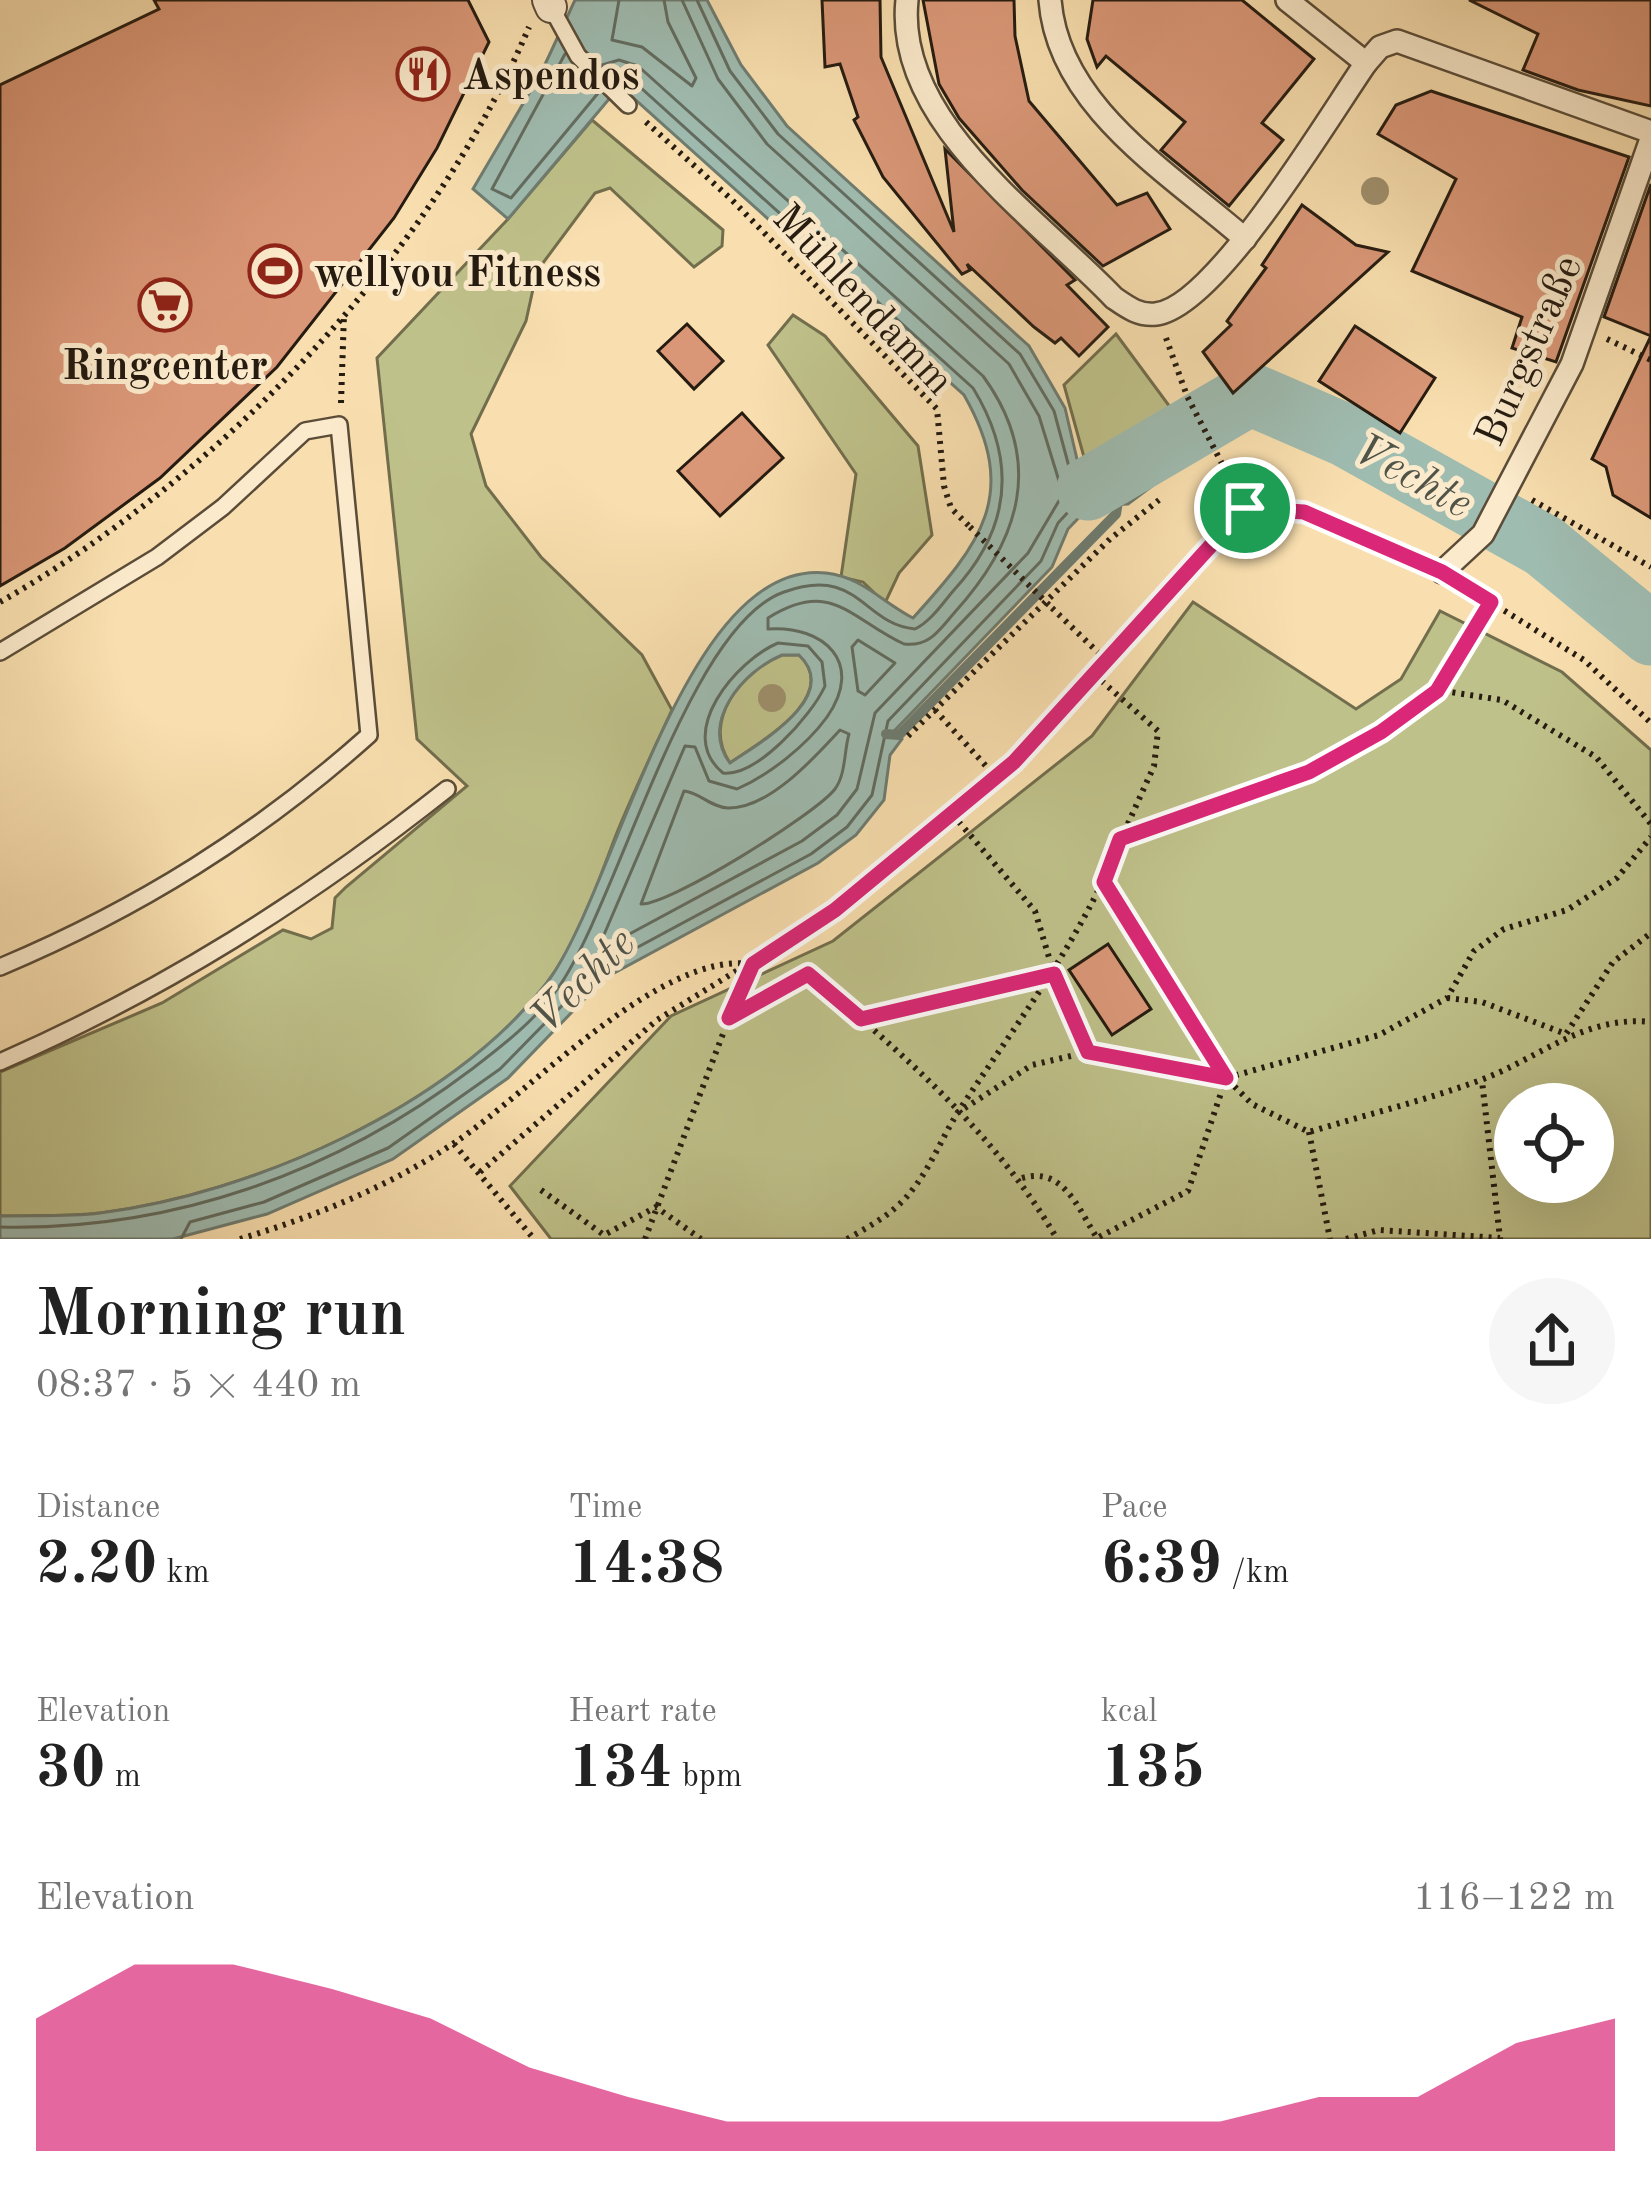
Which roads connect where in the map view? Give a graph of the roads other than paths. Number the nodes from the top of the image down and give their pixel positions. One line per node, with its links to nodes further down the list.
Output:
1 (907, 0): 8 (street)
2 (1050, 0): 8 (street)
3 (1287, 0): 5 (street)
4 (544, 9): 6 (lane)
5 (1366, 63): 7 (street); 8 (street)
6 (628, 105)
7 (1651, 136): 9 (street, Burgstraße)
8 (1245, 239)
9 (1442, 572)
10 (0, 652): 12 (lane)
11 (447, 789): 13 (lane)
12 (0, 967)
13 (0, 1062)

